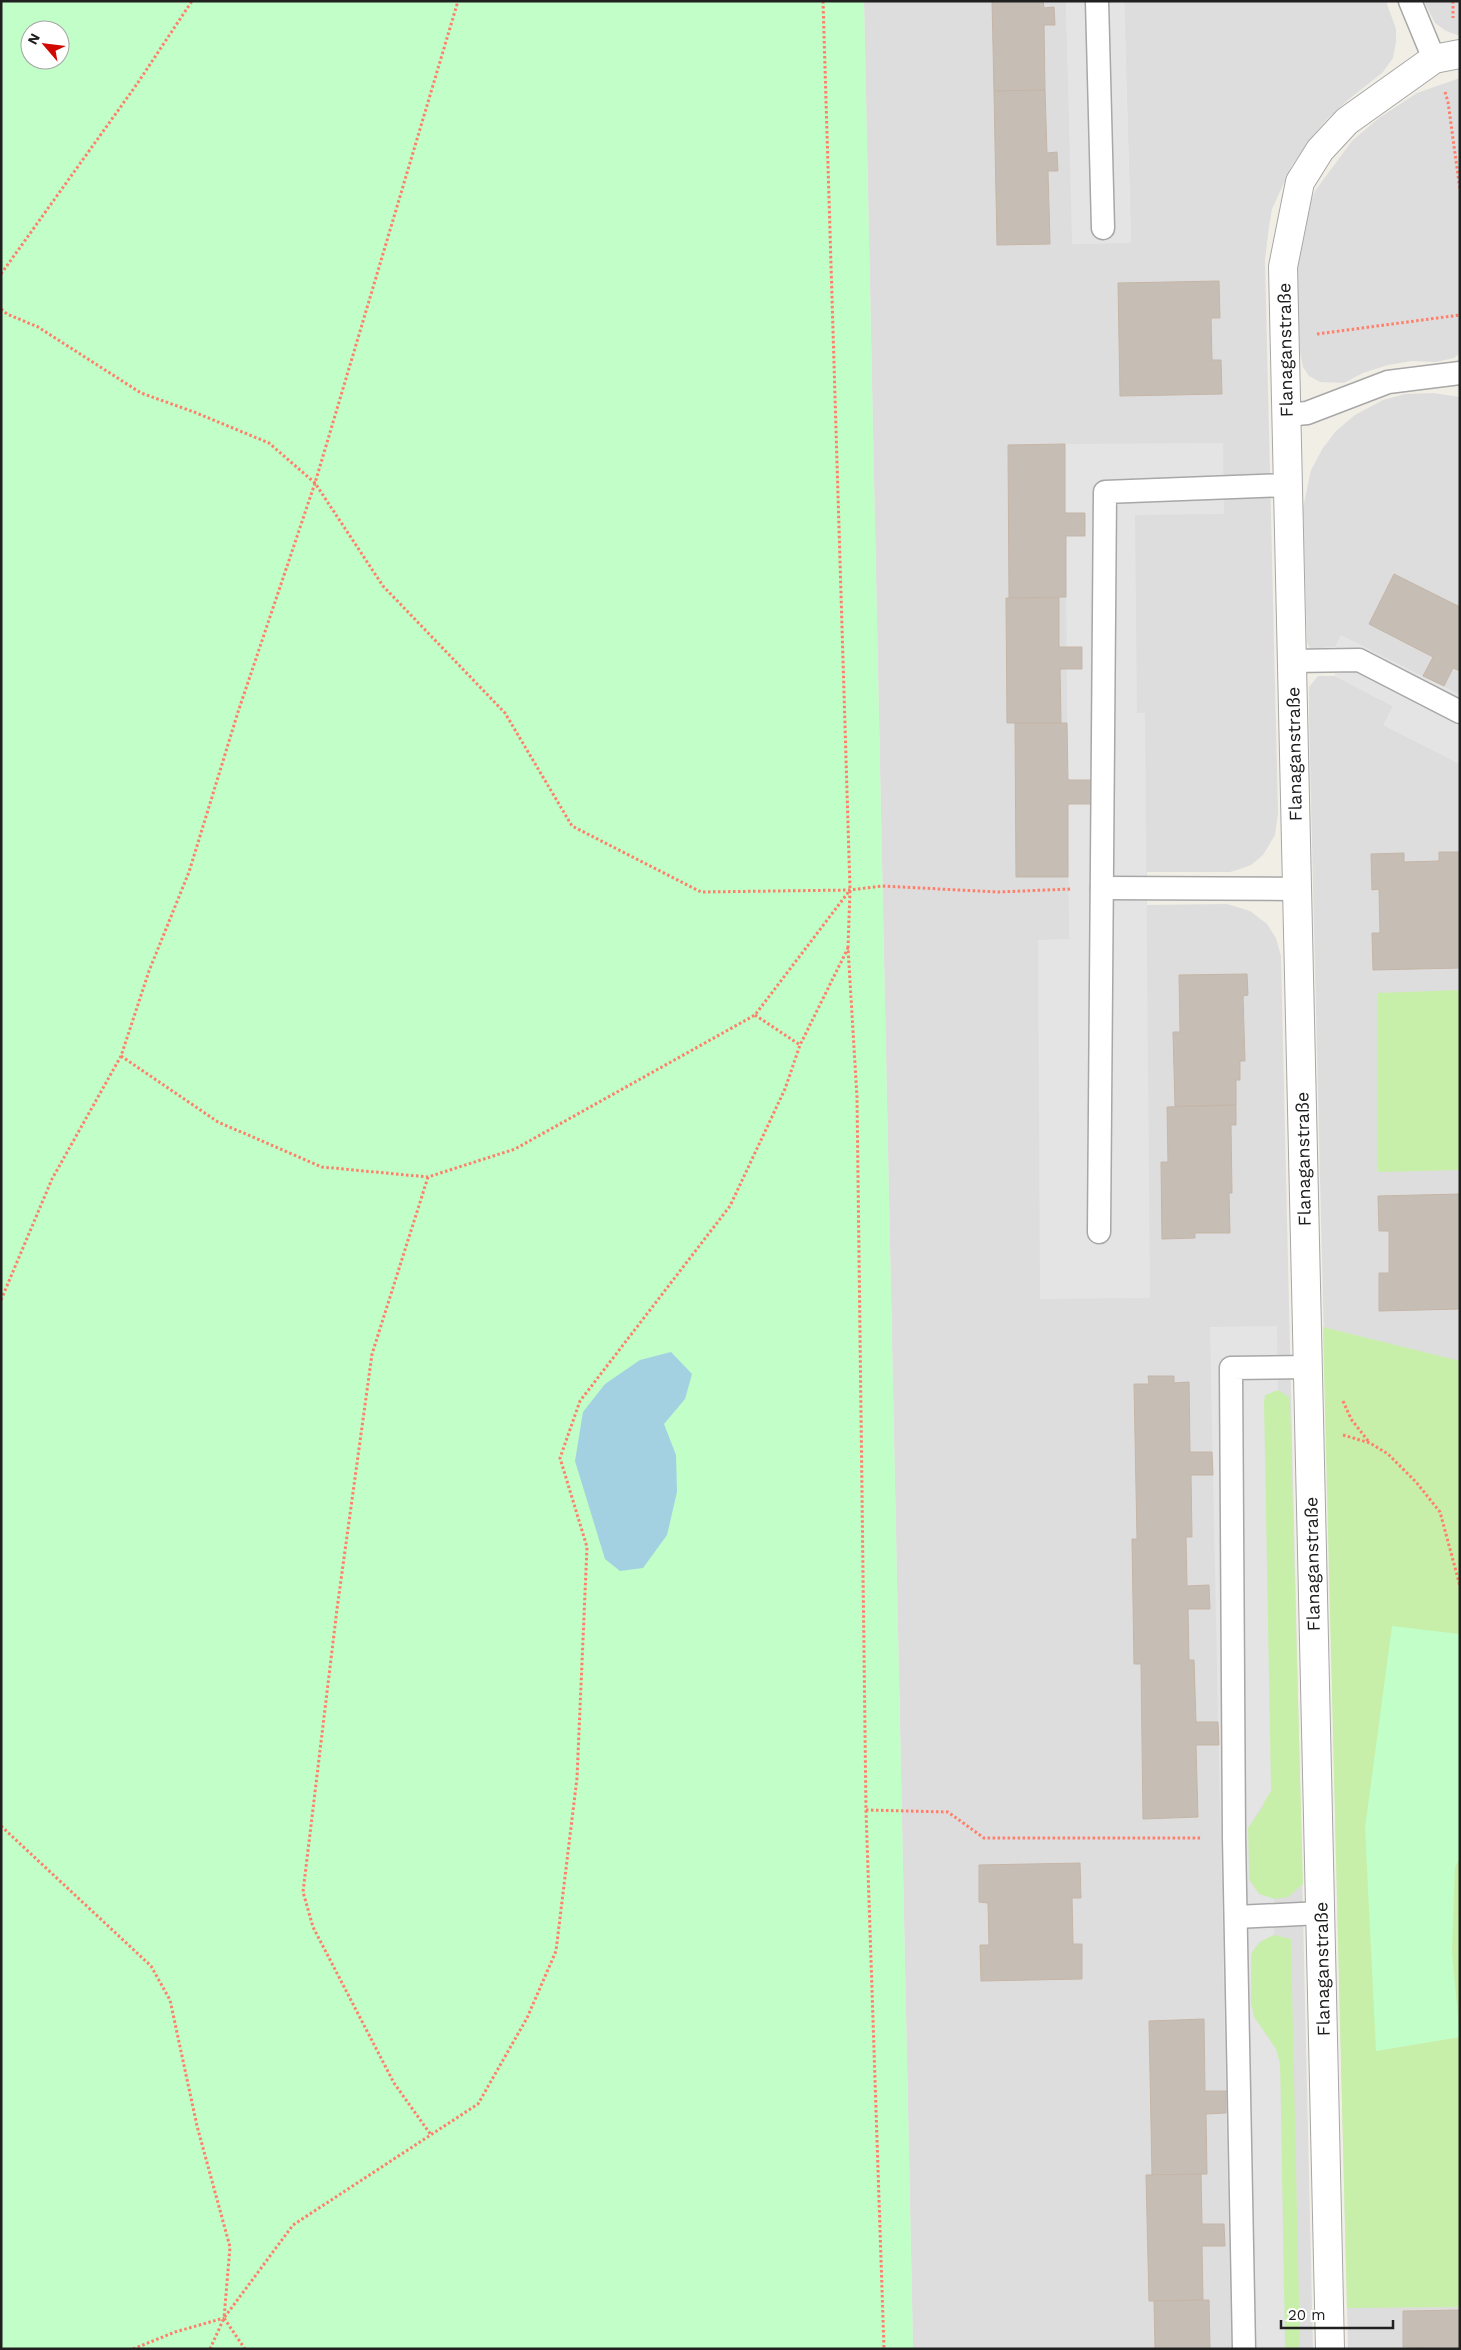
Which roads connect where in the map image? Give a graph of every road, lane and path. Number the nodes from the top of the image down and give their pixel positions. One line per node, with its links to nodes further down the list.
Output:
1 (192, 1): 9 (path)
2 (458, 1): 15 (path)
3 (823, 1): 21 (path)
4 (1097, 1): 8 (lane)
5 (1410, 1): 6 (lane)
6 (1447, 56): 7 (path); 14 (street, Flanaganstraße)
7 (1460, 190)
8 (1103, 228)
9 (1, 274)
10 (1, 309): 15 (path)
11 (1460, 315): 12 (path)
12 (1313, 334)
13 (1460, 373): 14 (lane)
14 (1286, 415): 16 (street, Flanaganstraße)
15 (315, 483): 21 (path); 25 (path)
16 (1288, 485): 17 (street, Flanaganstraße); 19 (lane)
17 (1292, 661): 18 (lane); 20 (street, Flanaganstraße)
18 (1460, 712)
19 (1102, 888): 20 (lane); 21 (path); 27 (lane)
20 (1297, 888): 29 (street, Flanaganstraße)
21 (850, 890): 22 (path); 23 (path)
22 (848, 948): 24 (path); 34 (path)
23 (755, 1015): 24 (path); 26 (path)
24 (800, 1045): 39 (path)
25 (121, 1056): 26 (path); 28 (path)
26 (428, 1177): 39 (path)
27 (1100, 1232)
28 (1, 1300)
29 (1308, 1367): 31 (street, Flanaganstraße); 36 (lane)
30 (1341, 1395): 32 (path)
31 (1309, 1434): 32 (path); 37 (street, Flanaganstraße)
32 (1370, 1443): 33 (path)
33 (1460, 1586)
34 (866, 1810): 36 (path); 44 (path)
35 (1, 1826): 40 (path)
36 (1234, 1838): 38 (lane)
37 (1321, 1913): 38 (lane); 46 (street, Flanaganstraße)
38 (1236, 1917): 45 (lane)
39 (432, 2135): 40 (path)
40 (224, 2318): 41 (path); 42 (path); 43 (path)
41 (133, 2349)
42 (210, 2349)
43 (245, 2349)
44 (884, 2349)
45 (1244, 2349)
46 (1330, 2349)

